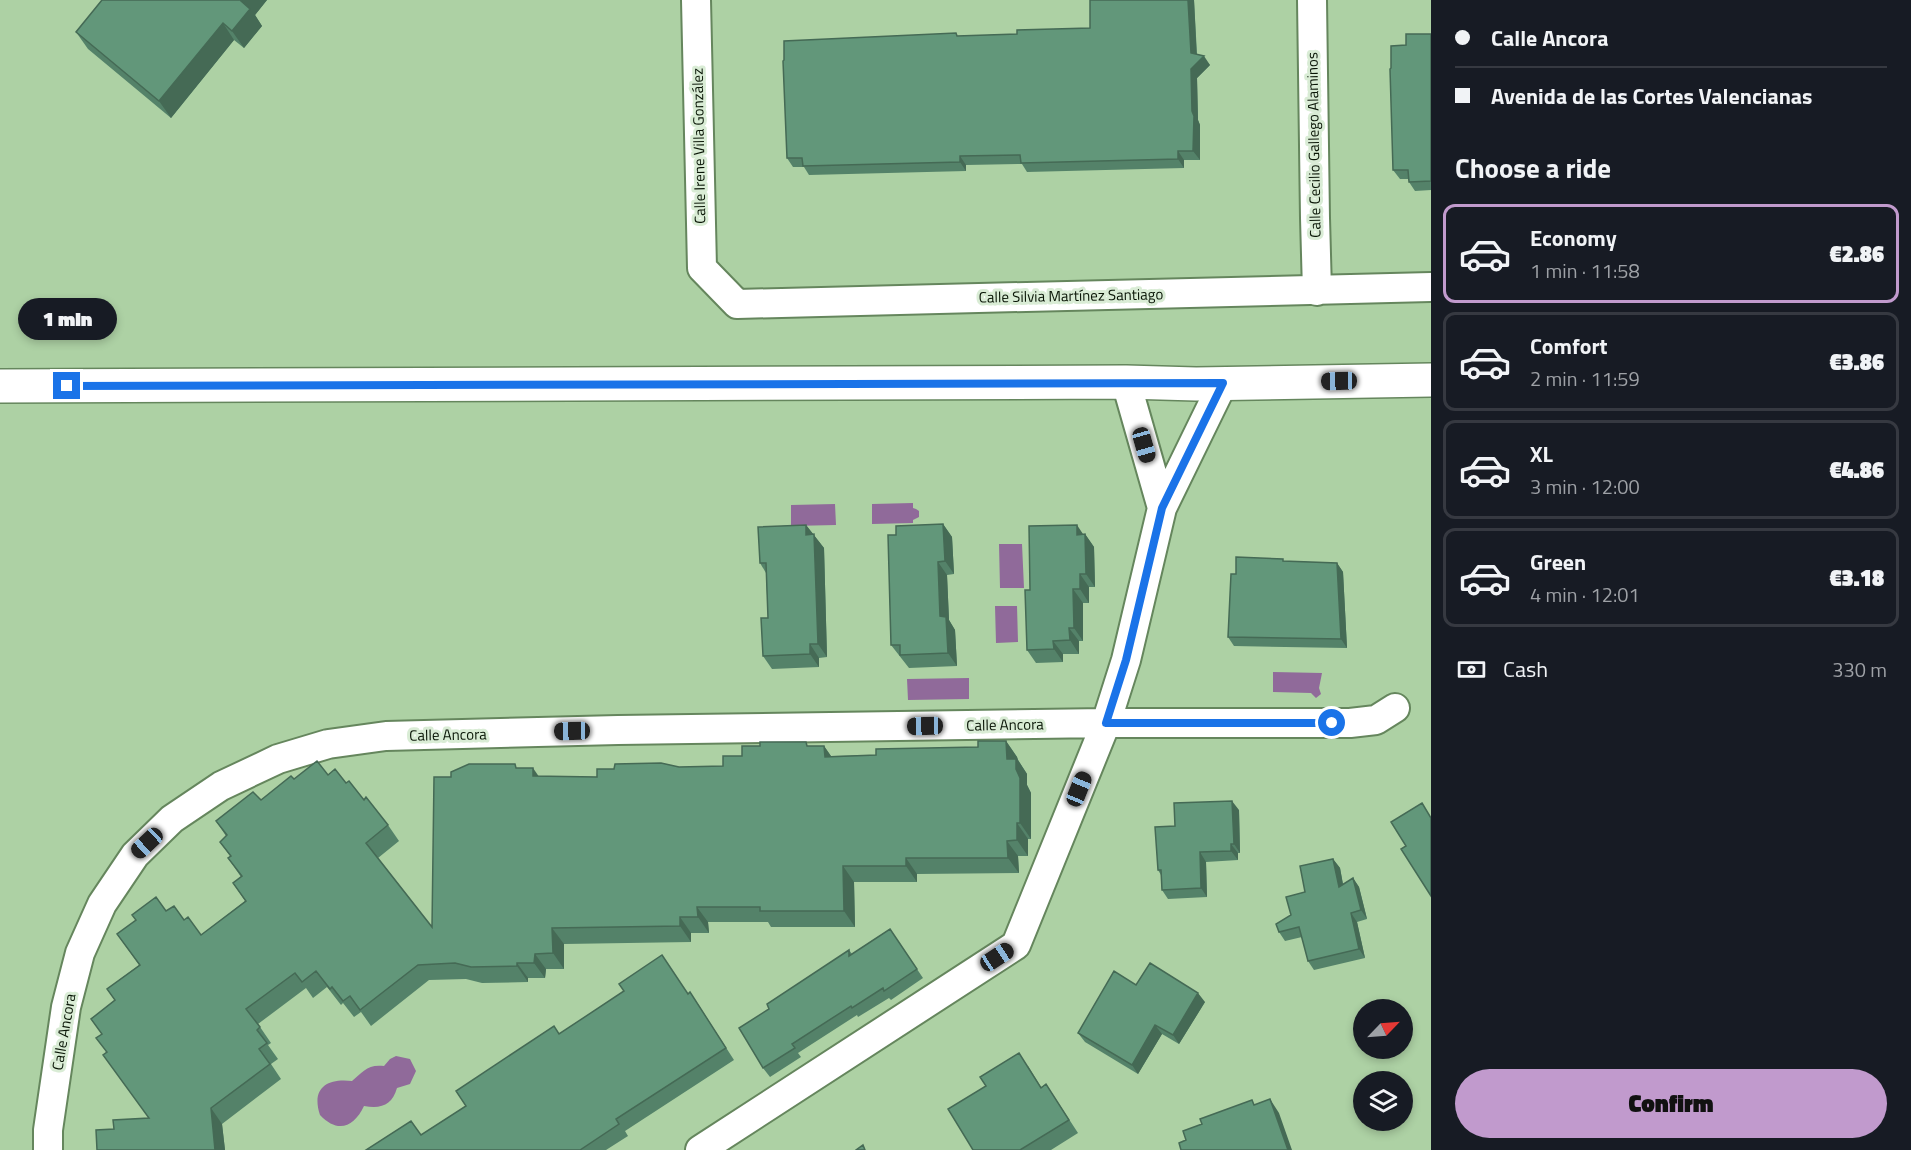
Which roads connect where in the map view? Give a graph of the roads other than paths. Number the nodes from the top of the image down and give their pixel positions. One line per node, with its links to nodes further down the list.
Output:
1 (696, 0): 3 (street, Calle Irene Villa González)
2 (1312, 0): 5 (street, Calle Cecilio Gallego Alaminos)
3 (720, 285): 5 (street, Calle Silvia Martínez Santiago)
4 (1431, 287): 5 (street, Calle Silvia Martínez Santiago)
5 (1317, 291)
6 (1431, 380): 8 (main road)
7 (1126, 382): 8 (main road); 9 (main road); 10 (street)
8 (1223, 383): 10 (street)
9 (0, 386)
10 (1162, 508): 12 (street)
11 (1395, 708): 12 (street, Calle Ancora)
12 (1106, 723): 13 (street, Calle Ancora); 14 (street)
13 (48, 1150)
14 (700, 1150)

